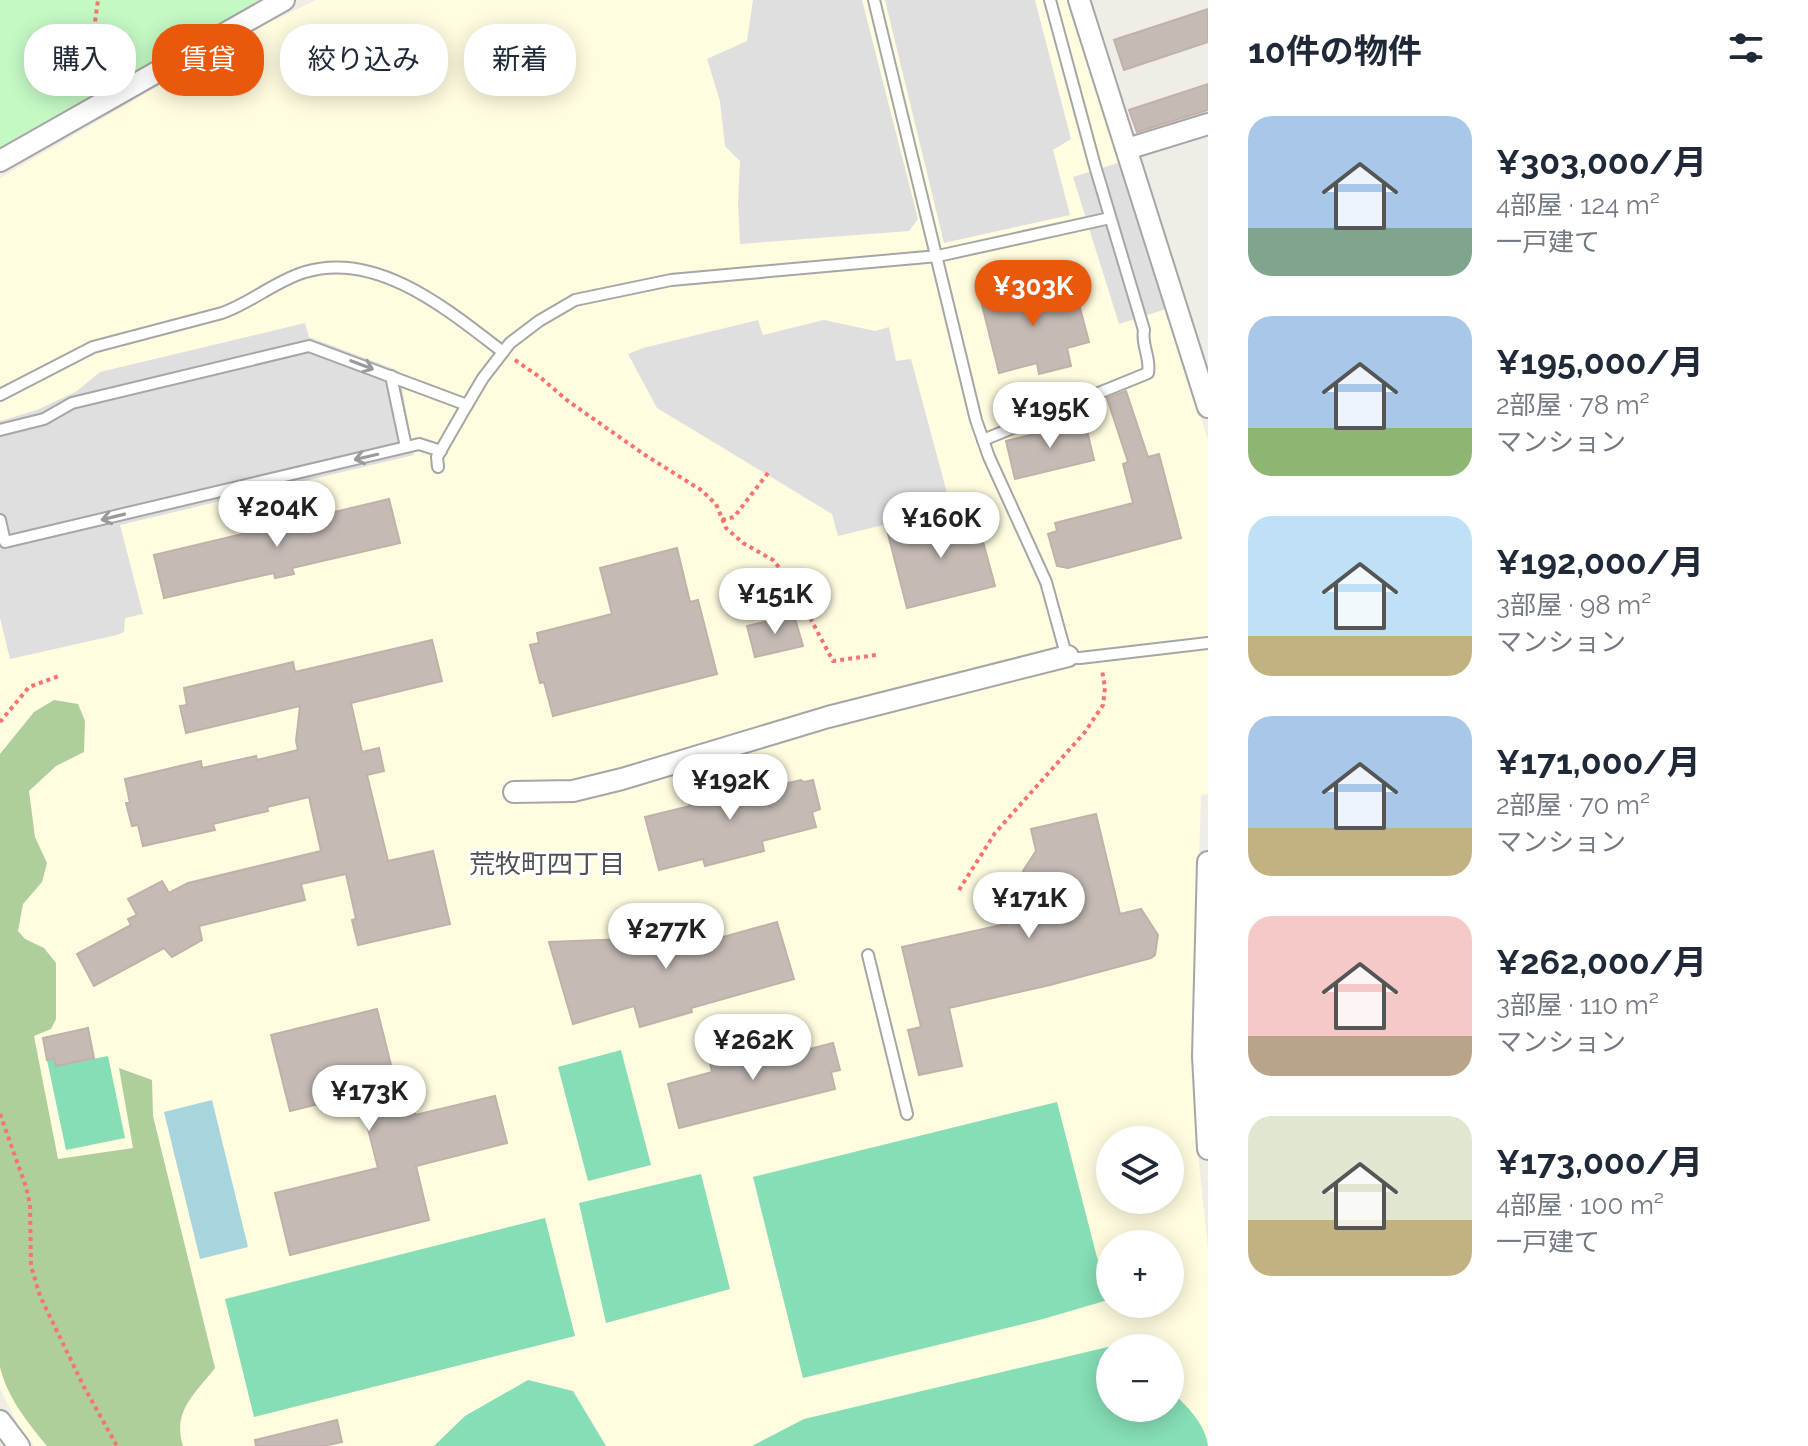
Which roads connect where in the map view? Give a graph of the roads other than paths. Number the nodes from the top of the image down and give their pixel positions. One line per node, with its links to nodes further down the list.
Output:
1 (874, 0): 9 (lane)
2 (1050, 0): 8 (lane)
3 (1079, 0): 6 (street)
4 (280, 1): 7 (street)
5 (1208, 124): 6 (street)
6 (1127, 149): 14 (street)
7 (0, 161)
8 (1110, 218): 9 (lane); 16 (lane)
9 (938, 256): 10 (lane); 16 (lane)
10 (503, 352): 12 (lane); 13 (lane)
11 (391, 376): 13 (lane); 15 (lane, one-way to 11); 17 (lane)
12 (0, 395)
13 (467, 405): 18 (lane)
14 (1208, 407)
15 (0, 430)
16 (983, 440): 22 (lane)
17 (406, 447): 18 (lane); 20 (lane, one-way to 20)
18 (441, 451): 19 (lane)
19 (438, 467)
20 (0, 520)
21 (1208, 643): 22 (lane)
22 (1068, 656): 23 (street)
23 (514, 792)
24 (1208, 862): 27 (street)
25 (868, 955): 26 (lane)
26 (907, 1114)
27 (1208, 1149)
28 (0, 1421): 29 (street)
29 (19, 1446)

